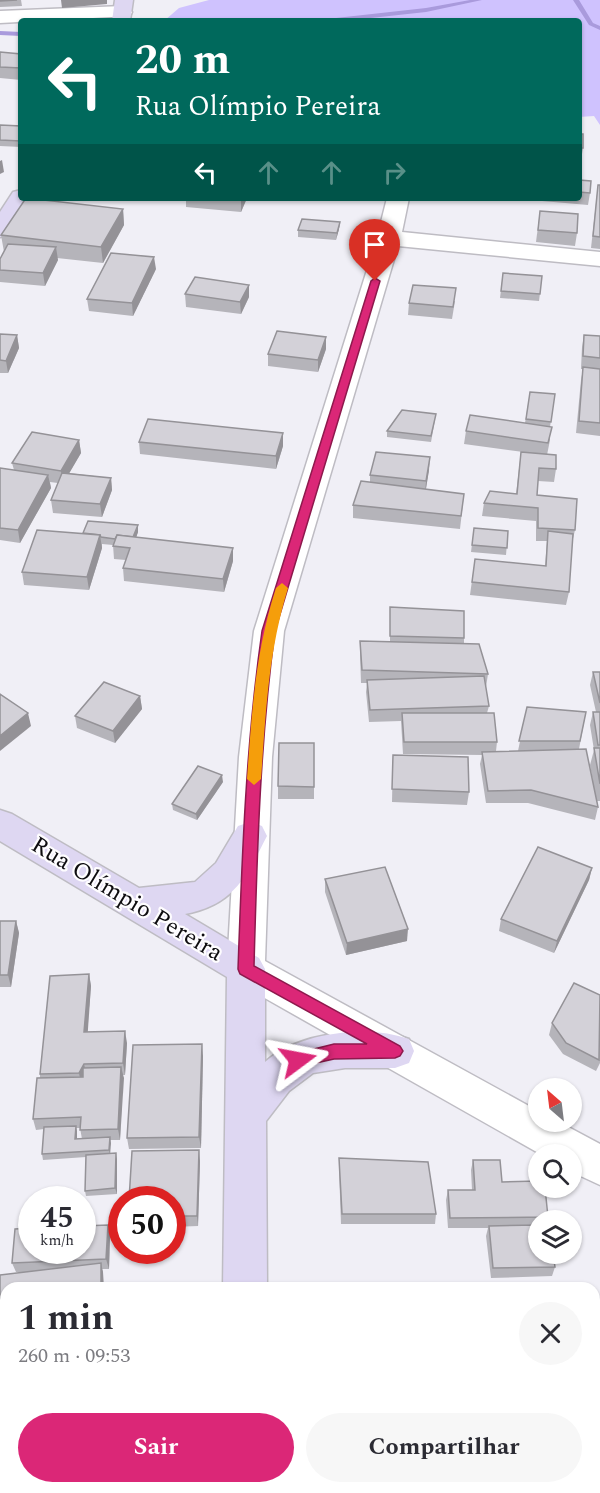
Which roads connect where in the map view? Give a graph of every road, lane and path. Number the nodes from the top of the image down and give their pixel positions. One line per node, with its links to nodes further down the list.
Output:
1 (122, 13): 2 (street)
2 (0, 17)
3 (18, 201): 5 (main road)
4 (397, 201): 6 (street)
5 (0, 230)
6 (388, 238): 7 (street); 9 (street)
7 (600, 259)
8 (0, 824): 10 (main road, Rua Olímpio Pereira)
9 (250, 836): 10 (main road); 11 (street)
10 (137, 903): 11 (main road, Rua Olímpio Pereira)
11 (246, 969): 12 (street, Rua Olímpio Pereira); 13 (main road)
12 (395, 1051): 13 (main road); 14 (street, Rua Olímpio Pereira)
13 (246, 1115): 15 (main road)
14 (600, 1166)
15 (245, 1282)

